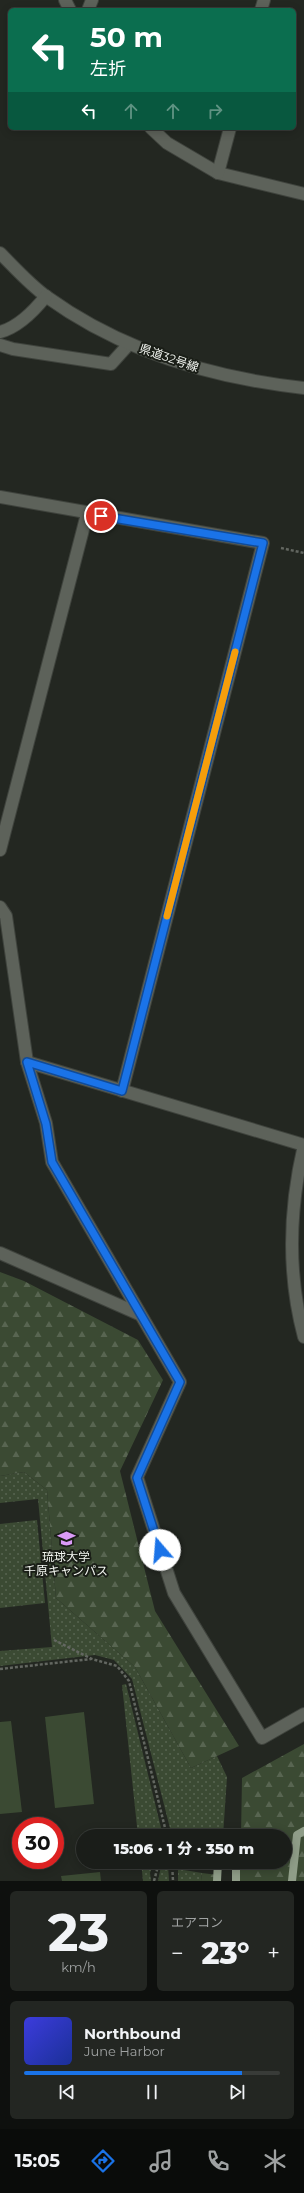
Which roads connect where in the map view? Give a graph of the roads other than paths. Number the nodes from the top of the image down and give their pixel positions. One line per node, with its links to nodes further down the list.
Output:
1 (153, 130): 3 (street)
2 (229, 130): 3 (street)
3 (218, 173): 4 (street)
4 (304, 194)
5 (0, 253): 6 (street, 県道32号線)
6 (46, 296): 7 (street); 8 (street, 県道32号線)
7 (0, 332)
8 (128, 344): 9 (street); 10 (street, 県道32号線)
9 (0, 345)
10 (304, 388)
11 (0, 497): 12 (street)
12 (87, 514): 13 (street); 16 (street)
13 (0, 850)
14 (2, 915): 15 (street)
15 (27, 1062): 16 (street); 19 (street)
16 (122, 1091): 17 (street)
17 (304, 1145): 20 (street)
18 (0, 1253): 19 (street)
19 (140, 1314): 21 (street)
20 (304, 1338)
21 (304, 1714)

